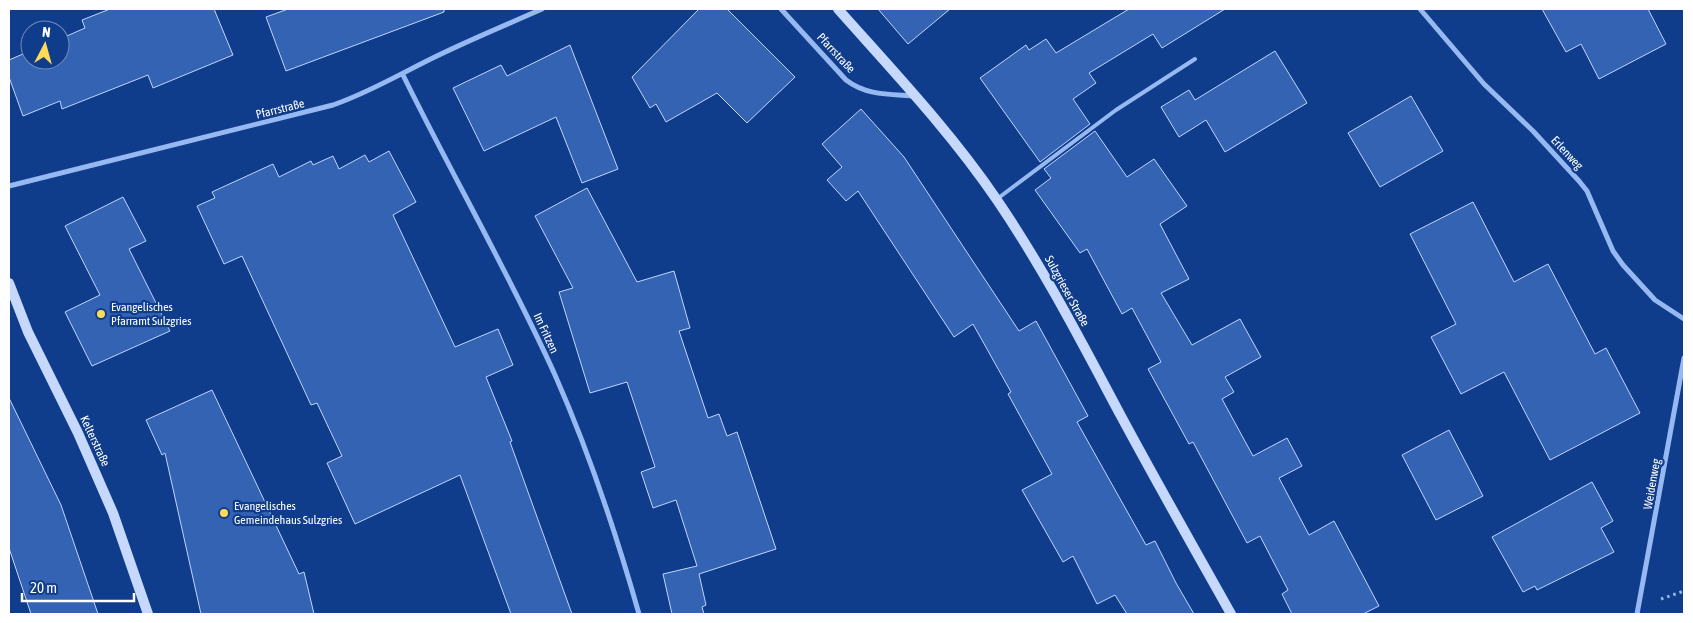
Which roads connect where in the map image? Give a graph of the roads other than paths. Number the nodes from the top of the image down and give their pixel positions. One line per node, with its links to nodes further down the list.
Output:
1 (542, 9): 6 (street, Pfarrstraße)
2 (780, 9): 7 (street, Pfarrstraße)
3 (838, 9): 7 (main road, Sulzgrieser Straße)
4 (1420, 9): 11 (street, Erlenweg)
5 (1195, 59): 9 (lane)
6 (402, 74): 8 (street, Pfarrstraße); 14 (street, Im Fritzen)
7 (917, 96): 9 (main road, Sulzgrieser Straße)
8 (9, 186)
9 (997, 199): 15 (main road, Sulzgrieser Straße)
10 (9, 283): 13 (main road, Kelterstraße)
11 (1684, 319)
12 (1684, 358): 16 (street, Weidenweg)
13 (148, 614)
14 (638, 614)
15 (1231, 614)
16 (1638, 614)

